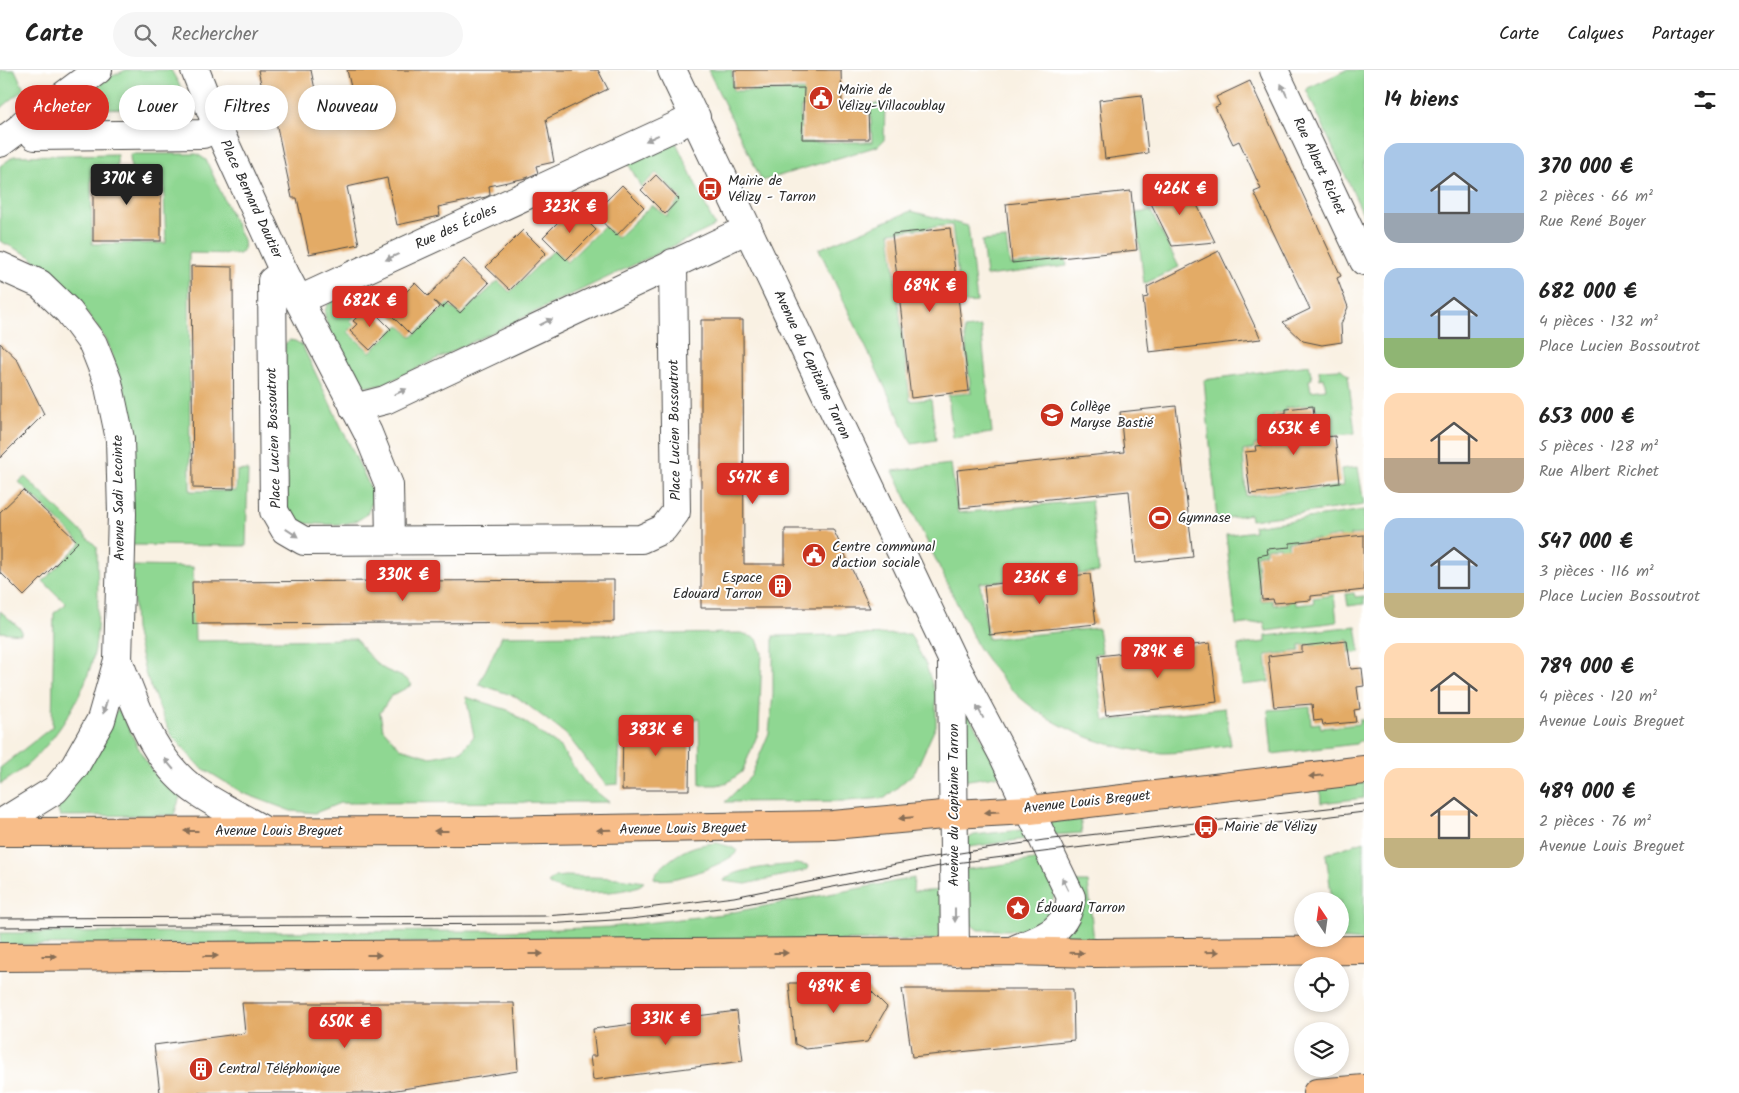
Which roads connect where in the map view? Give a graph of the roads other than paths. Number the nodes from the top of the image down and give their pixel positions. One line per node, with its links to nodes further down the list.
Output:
1 (98, 70): 5 (street)
2 (195, 70): 6 (street, Place Bernard Dautier)
3 (672, 70): 7 (street, Avenue du Capitaine Tarron)
4 (1274, 70): 14 (street, Rue Albert Richet, one-way to 4)
5 (77, 85)
6 (205, 95)
7 (696, 118): 13 (street, Avenue du Capitaine Tarron); 18 (street, Rue des Écoles, one-way to 18)
8 (16, 130): 12 (street)
9 (29, 130): 10 (street)
10 (210, 130)
11 (219, 130): 17 (street, Place Bernard Dautier)
12 (0, 143)
13 (748, 229): 15 (street); 21 (street, Avenue du Capitaine Tarron)
14 (1364, 261)
15 (672, 263): 19 (street, one-way to 15); 20 (street, Place Lucien Bossoutrot)
16 (0, 266): 22 (street, Avenue Sadi Lecointe)
17 (284, 272): 18 (street, Place Bernard Dautier); 20 (street, Place Lucien Bossoutrot, one-way to 20)
18 (299, 300): 19 (street)
19 (354, 408): 20 (street)
20 (390, 540)
21 (952, 659): 24 (street, Avenue du Capitaine Tarron, one-way to 21); 25 (street, Avenue du Capitaine Tarron)
22 (118, 660): 26 (street, Avenue Sadi Lecointe, one-way to 26); 27 (street, Avenue Sadi Lecointe, one-way to 22)
23 (1364, 770): 24 (main road, Avenue Louis Breguet, one-way to 24)
24 (1030, 810): 25 (main road, Avenue Louis Breguet, one-way to 25); 30 (street, Avenue du Capitaine Tarron, one-way to 24)
25 (954, 814): 27 (main road, Avenue Louis Breguet, one-way to 27); 31 (street, Avenue du Capitaine Tarron, one-way to 31)
26 (0, 824)
27 (265, 831): 28 (main road, Avenue Louis Breguet, one-way to 28)
28 (0, 832)
29 (1364, 950): 30 (main road, one-way to 29)
30 (1011, 951): 31 (main road)
31 (955, 952): 32 (main road, one-way to 31)
32 (0, 957)
33 (1364, 1089): 34 (main road)
34 (1317, 1093)

